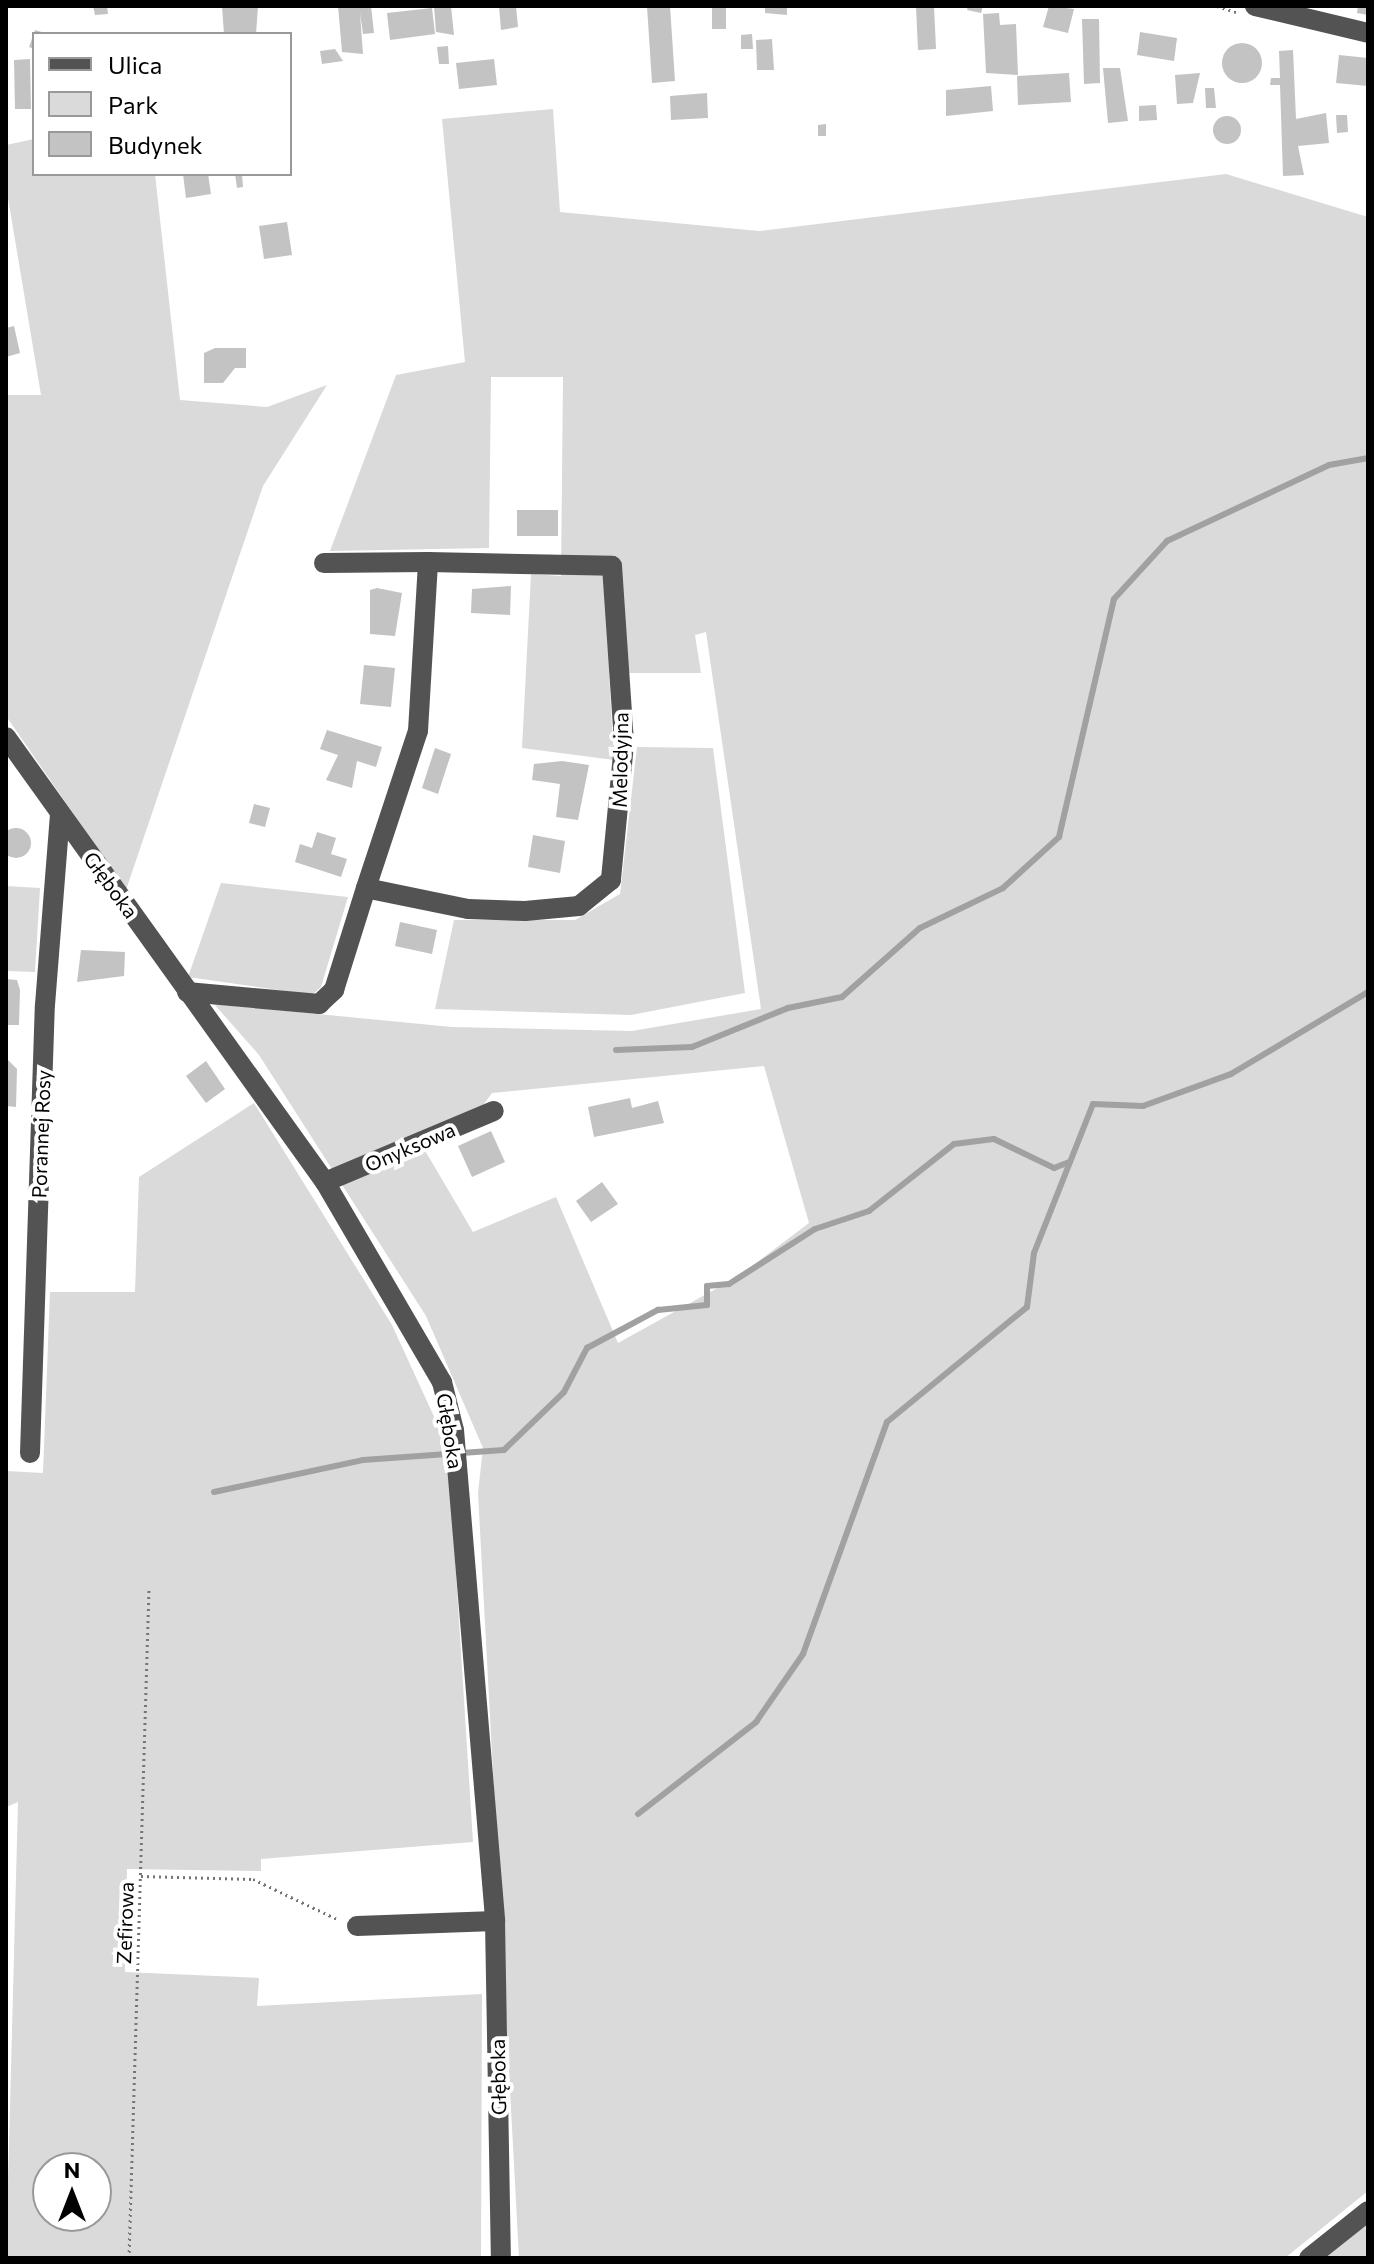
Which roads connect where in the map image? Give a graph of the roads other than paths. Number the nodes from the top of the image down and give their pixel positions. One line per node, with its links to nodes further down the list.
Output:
1 (1255, 6): 2 (street)
2 (1368, 33)
3 (428, 562): 4 (street, Melodyjna); 7 (street); 7 (street, Melodyjna)
4 (324, 563)
5 (6, 737): 6 (street, Głęboka)
6 (60, 815): 8 (street, Głęboka); 11 (street, Porannej Rosy)
7 (366, 888): 8 (street)
8 (187, 992): 10 (street, Głęboka)
9 (494, 1111): 10 (street, Onyksowa)
10 (325, 1182): 12 (street, Głęboka)
11 (30, 1453)
12 (495, 1921): 13 (street); 15 (street, Głęboka)
13 (357, 1926)
14 (1368, 2211): 16 (street)
15 (501, 2258)
16 (1309, 2258)

